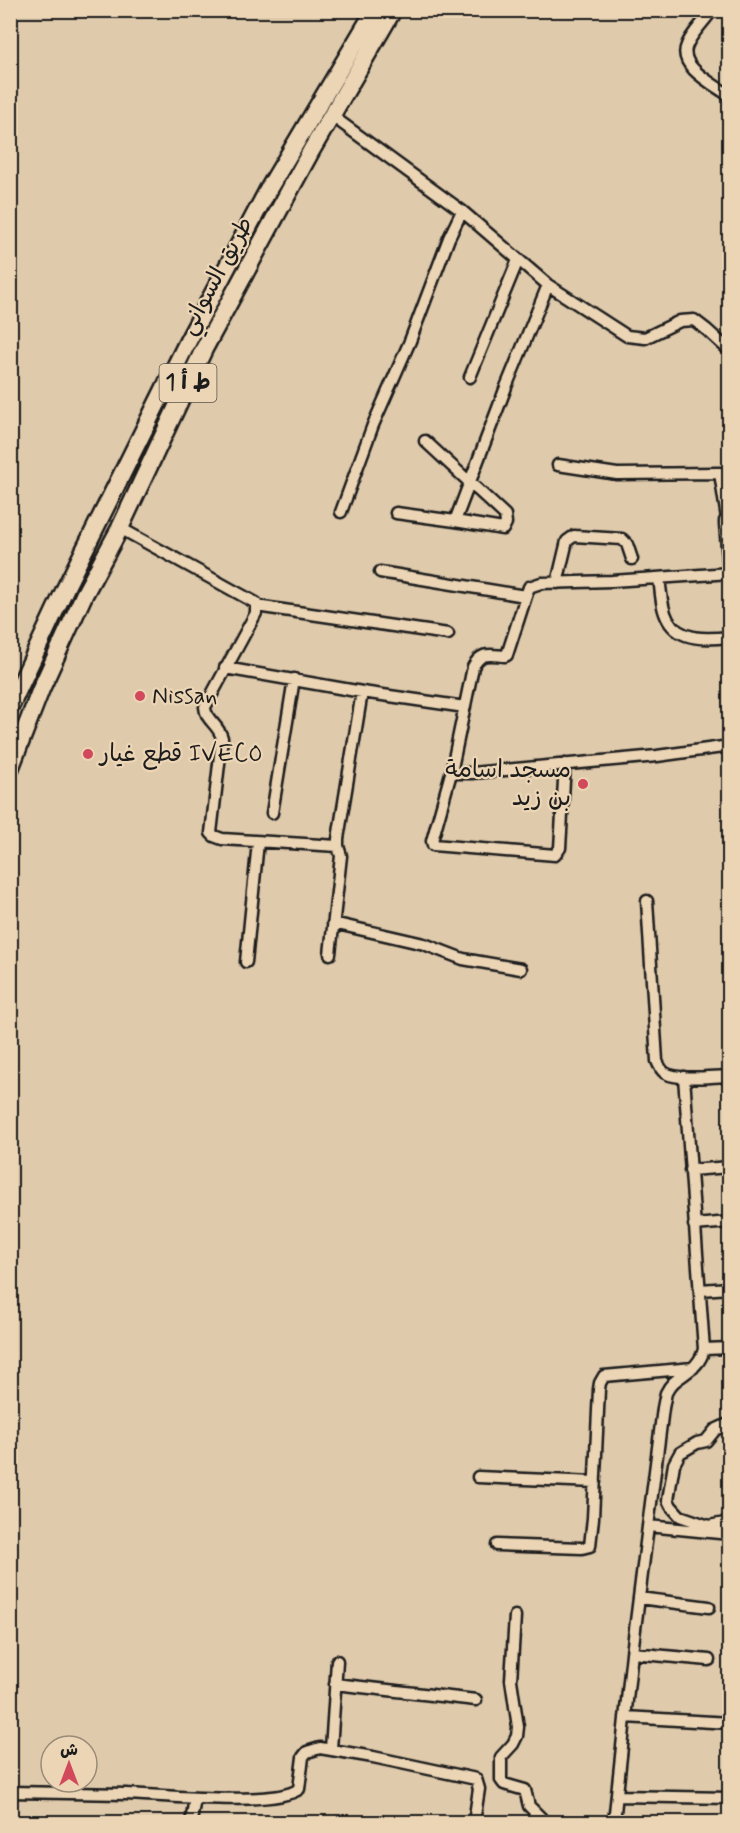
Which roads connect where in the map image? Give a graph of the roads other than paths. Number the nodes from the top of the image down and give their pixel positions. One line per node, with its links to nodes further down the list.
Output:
1 (375, 10): 31 (highway, طريق السواني / ط أ 1)
2 (393, 10): 5 (highway, طريق السواني / ط أ 1)
3 (712, 10): 4 (street)
4 (729, 96)
5 (332, 116): 6 (street); 18 (highway, طريق السواني / ط أ 1)
6 (462, 211): 7 (street); 14 (street)
7 (518, 260): 8 (street); 10 (street)
8 (548, 285): 9 (street); 13 (street)
9 (729, 351)
10 (470, 377)
11 (425, 441): 13 (street)
12 (558, 465): 16 (street)
13 (470, 484): 17 (street); 17 (street)
14 (341, 512)
15 (396, 513): 17 (street)
16 (728, 518): 21 (street)
17 (455, 522)
18 (120, 528): 25 (street); 35 (highway, طريق السواني / ط أ 1)
19 (632, 559): 23 (street)
20 (380, 572): 24 (street)
21 (729, 573): 22 (street)
22 (659, 578): 23 (street); 27 (street)
23 (557, 583): 24 (street)
24 (525, 596): 32 (street)
25 (256, 606): 26 (street); 28 (street)
26 (448, 634)
27 (729, 637)
28 (225, 668): 29 (street); 38 (street)
29 (294, 679): 30 (street); 37 (street)
30 (362, 692): 32 (street); 39 (street)
31 (10, 706)
32 (465, 707): 36 (street)
33 (729, 746): 34 (street)
34 (565, 764): 36 (street); 36 (street)
35 (10, 769)
36 (451, 773)
37 (272, 813)
38 (258, 842): 39 (street); 43 (street)
39 (338, 846): 41 (street)
40 (647, 901): 46 (street)
41 (333, 923): 42 (street); 44 (street)
42 (330, 954)
43 (246, 962)
44 (521, 969)
45 (729, 1076): 46 (street)
46 (684, 1077): 48 (street)
47 (729, 1167): 48 (street)
48 (690, 1170): 50 (street)
49 (729, 1222): 50 (street)
50 (694, 1225): 52 (street)
51 (729, 1288): 52 (street)
52 (700, 1290): 54 (street)
53 (729, 1348): 54 (street)
54 (704, 1349): 55 (street)
55 (693, 1368): 58 (street); 60 (street)
56 (729, 1423): 61 (street)
57 (478, 1477): 58 (street)
58 (595, 1482): 63 (street)
59 (729, 1522): 61 (street)
60 (648, 1526): 61 (street); 64 (street)
61 (712, 1529): 62 (street)
62 (729, 1533)
63 (497, 1545)
64 (639, 1598): 65 (street); 67 (street)
65 (709, 1607)
66 (515, 1617): 81 (street)
67 (632, 1653): 68 (street); 72 (street)
68 (709, 1660)
69 (337, 1661): 70 (street)
70 (335, 1684): 71 (street); 74 (street)
71 (476, 1700)
72 (625, 1717): 73 (street); 76 (street)
73 (729, 1723)
74 (331, 1749): 78 (street); 80 (street)
75 (10, 1792): 78 (street)
76 (617, 1797): 77 (street); 82 (street)
77 (729, 1797)
78 (195, 1798): 79 (street)
79 (191, 1822)
80 (474, 1822)
81 (545, 1822)
82 (614, 1822)

